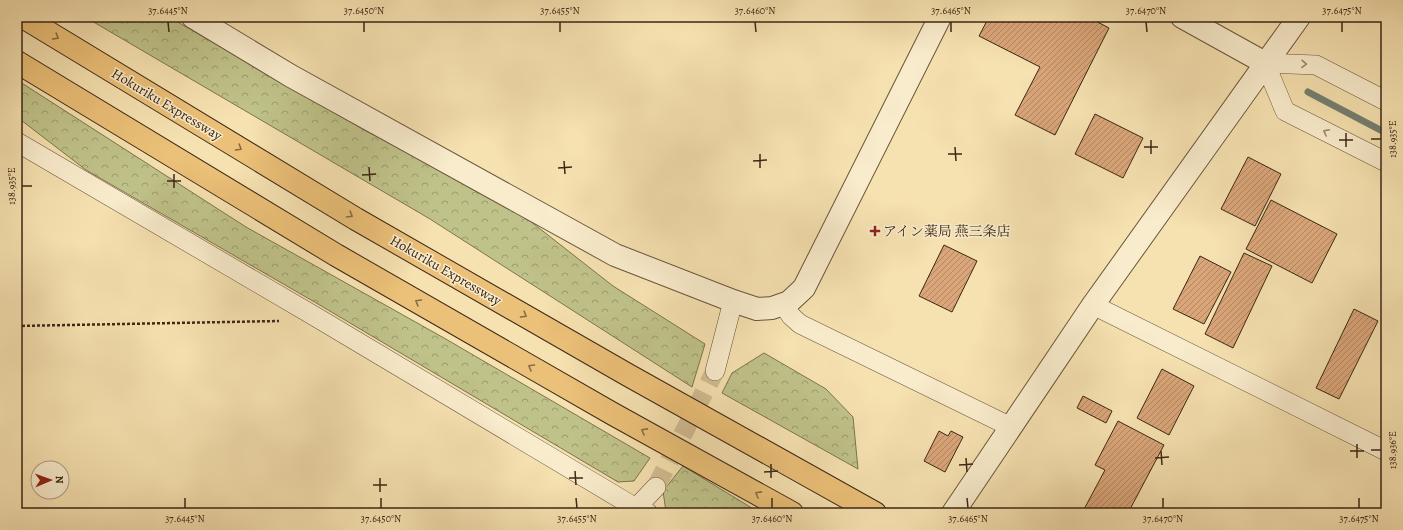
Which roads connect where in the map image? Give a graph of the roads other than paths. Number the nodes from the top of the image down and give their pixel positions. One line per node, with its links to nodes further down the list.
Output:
1 (23, 17): 20 (highway, Hokuriku Expressway, one-way to 20)
2 (192, 17): 11 (street)
3 (940, 17): 12 (street)
4 (1182, 17): 7 (street)
5 (1299, 17): 7 (street)
6 (17, 62): 19 (highway, one-way to 6)
7 (1265, 63): 8 (street, one-way to 8); 10 (street, one-way to 7); 13 (street)
8 (1386, 101)
9 (17, 142): 18 (street)
10 (1386, 162)
11 (733, 301): 12 (street); 14 (street)
12 (783, 304): 15 (street)
13 (1093, 305): 15 (street); 16 (street)
14 (715, 371)
15 (1011, 427): 21 (street)
16 (1386, 451)
17 (656, 487): 18 (street)
18 (642, 510)
19 (792, 513)
20 (875, 513)
21 (954, 513)

